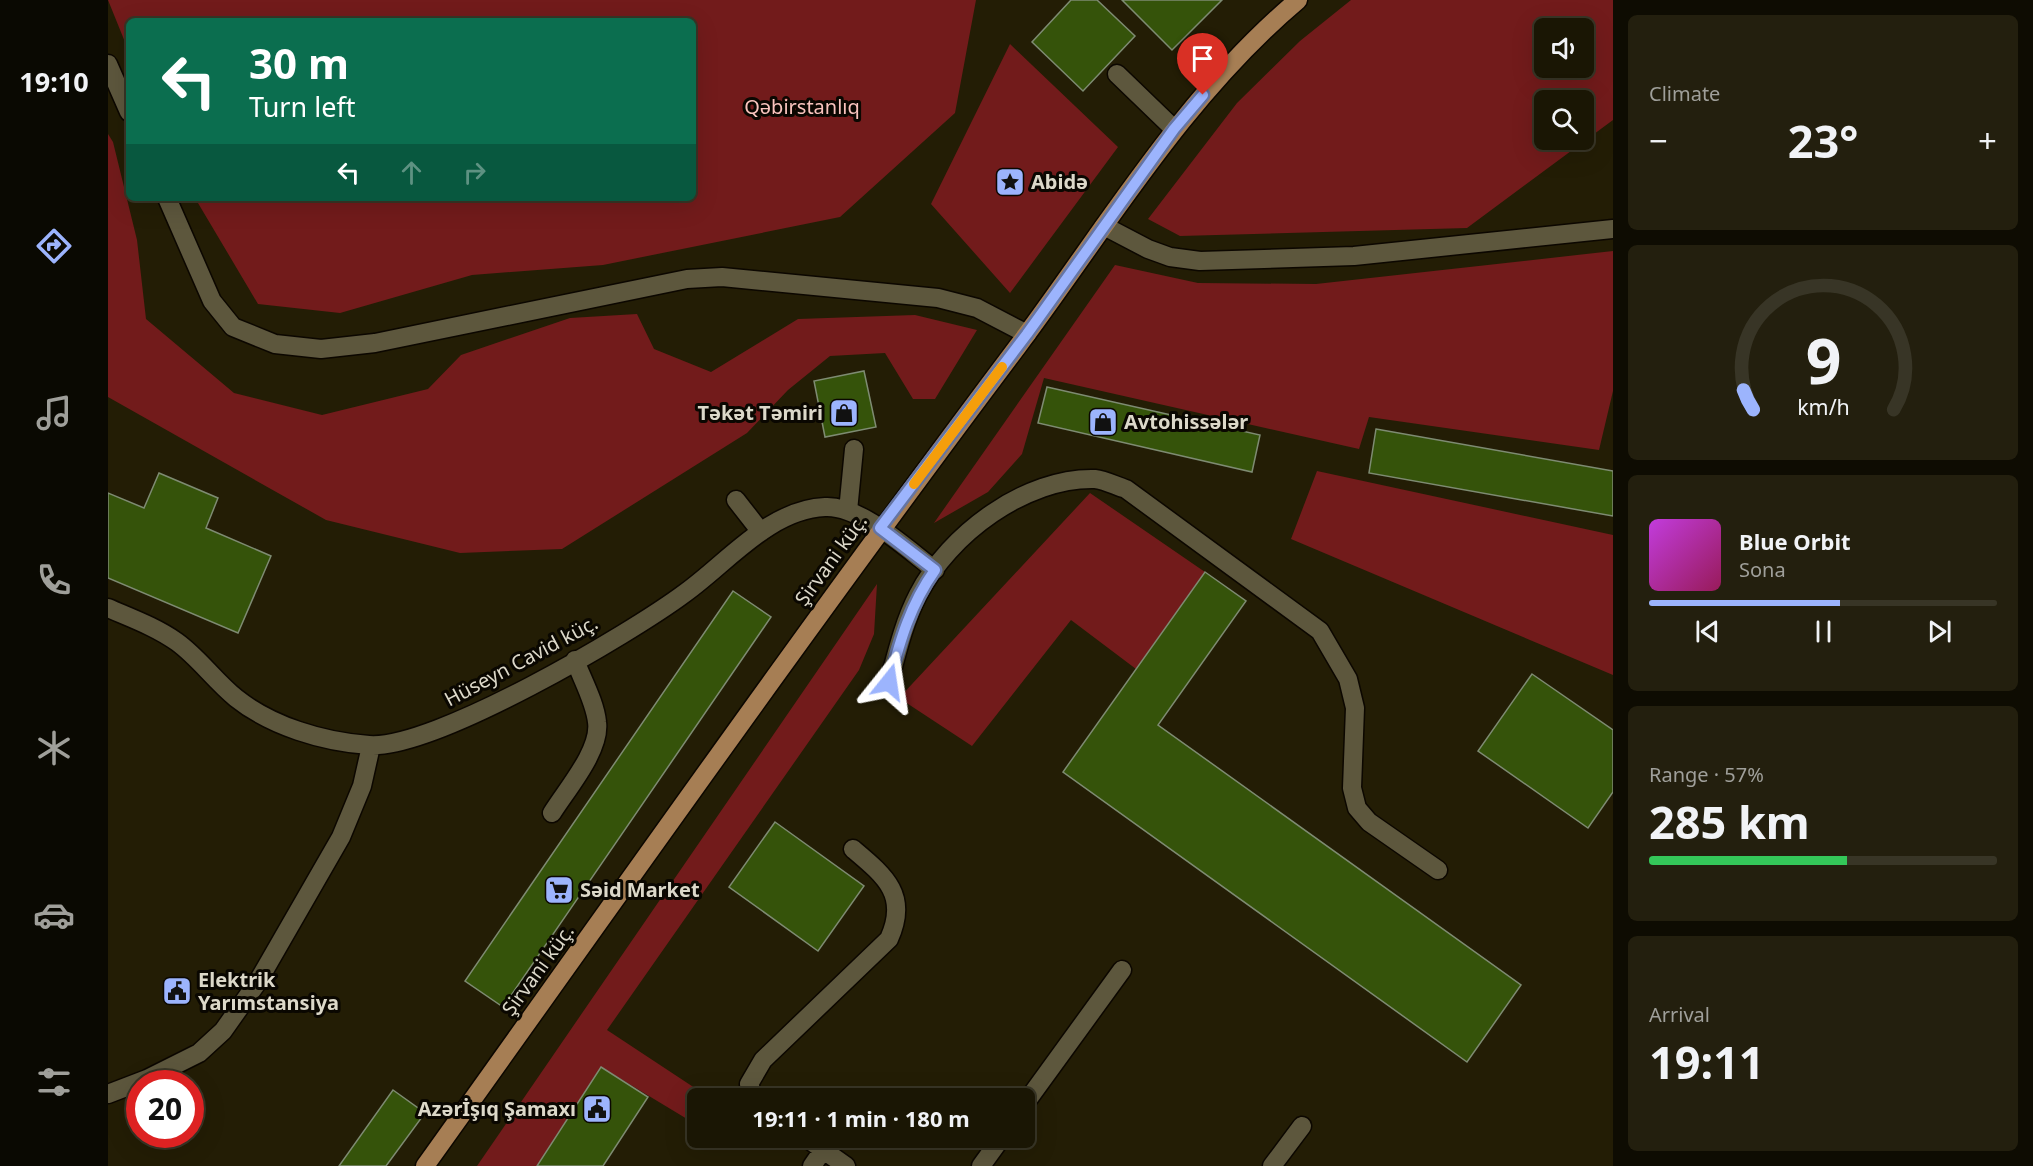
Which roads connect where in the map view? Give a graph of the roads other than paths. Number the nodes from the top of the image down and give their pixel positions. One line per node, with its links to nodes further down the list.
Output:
1 (1298, 0): 5 (main road, Şirvani küç.)
2 (108, 64): 4 (street)
3 (1117, 74): 5 (street)
4 (126, 105)
5 (1174, 129): 7 (main road, Şirvani küç.)
6 (168, 201): 9 (street)
7 (1104, 226): 8 (street); 9 (main road, Şirvani küç.)
8 (1613, 229)
9 (1027, 334): 13 (main road, Şirvani küç.)
10 (855, 449): 12 (street)
11 (736, 500): 14 (street)
12 (848, 511): 13 (street, Hüseyn Cavid küç.); 14 (street, Hüseyn Cavid küç.)
13 (880, 528): 15 (street, Hüseyn Cavid küç.); 31 (main road, Şirvani küç.)
14 (761, 532): 17 (street, Hüseyn Cavid küç.)
15 (935, 570): 18 (street); 22 (street)
16 (108, 608): 19 (street, Hüseyn Cavid küç.)
17 (575, 660): 19 (street, Hüseyn Cavid küç.); 20 (street)
18 (889, 682)
19 (371, 746): 26 (street)
20 (552, 813)
21 (853, 849): 24 (street)
22 (1438, 870)
23 (1122, 970): 25 (street)
24 (750, 1088)
25 (1035, 1090)
26 (108, 1094)
27 (1302, 1126): 35 (street)
28 (820, 1148): 30 (street)
29 (994, 1148): 34 (street)
30 (823, 1150): 32 (street); 33 (street)
31 (425, 1166)
32 (812, 1166)
33 (846, 1166)
34 (981, 1166)
35 (1272, 1166)

